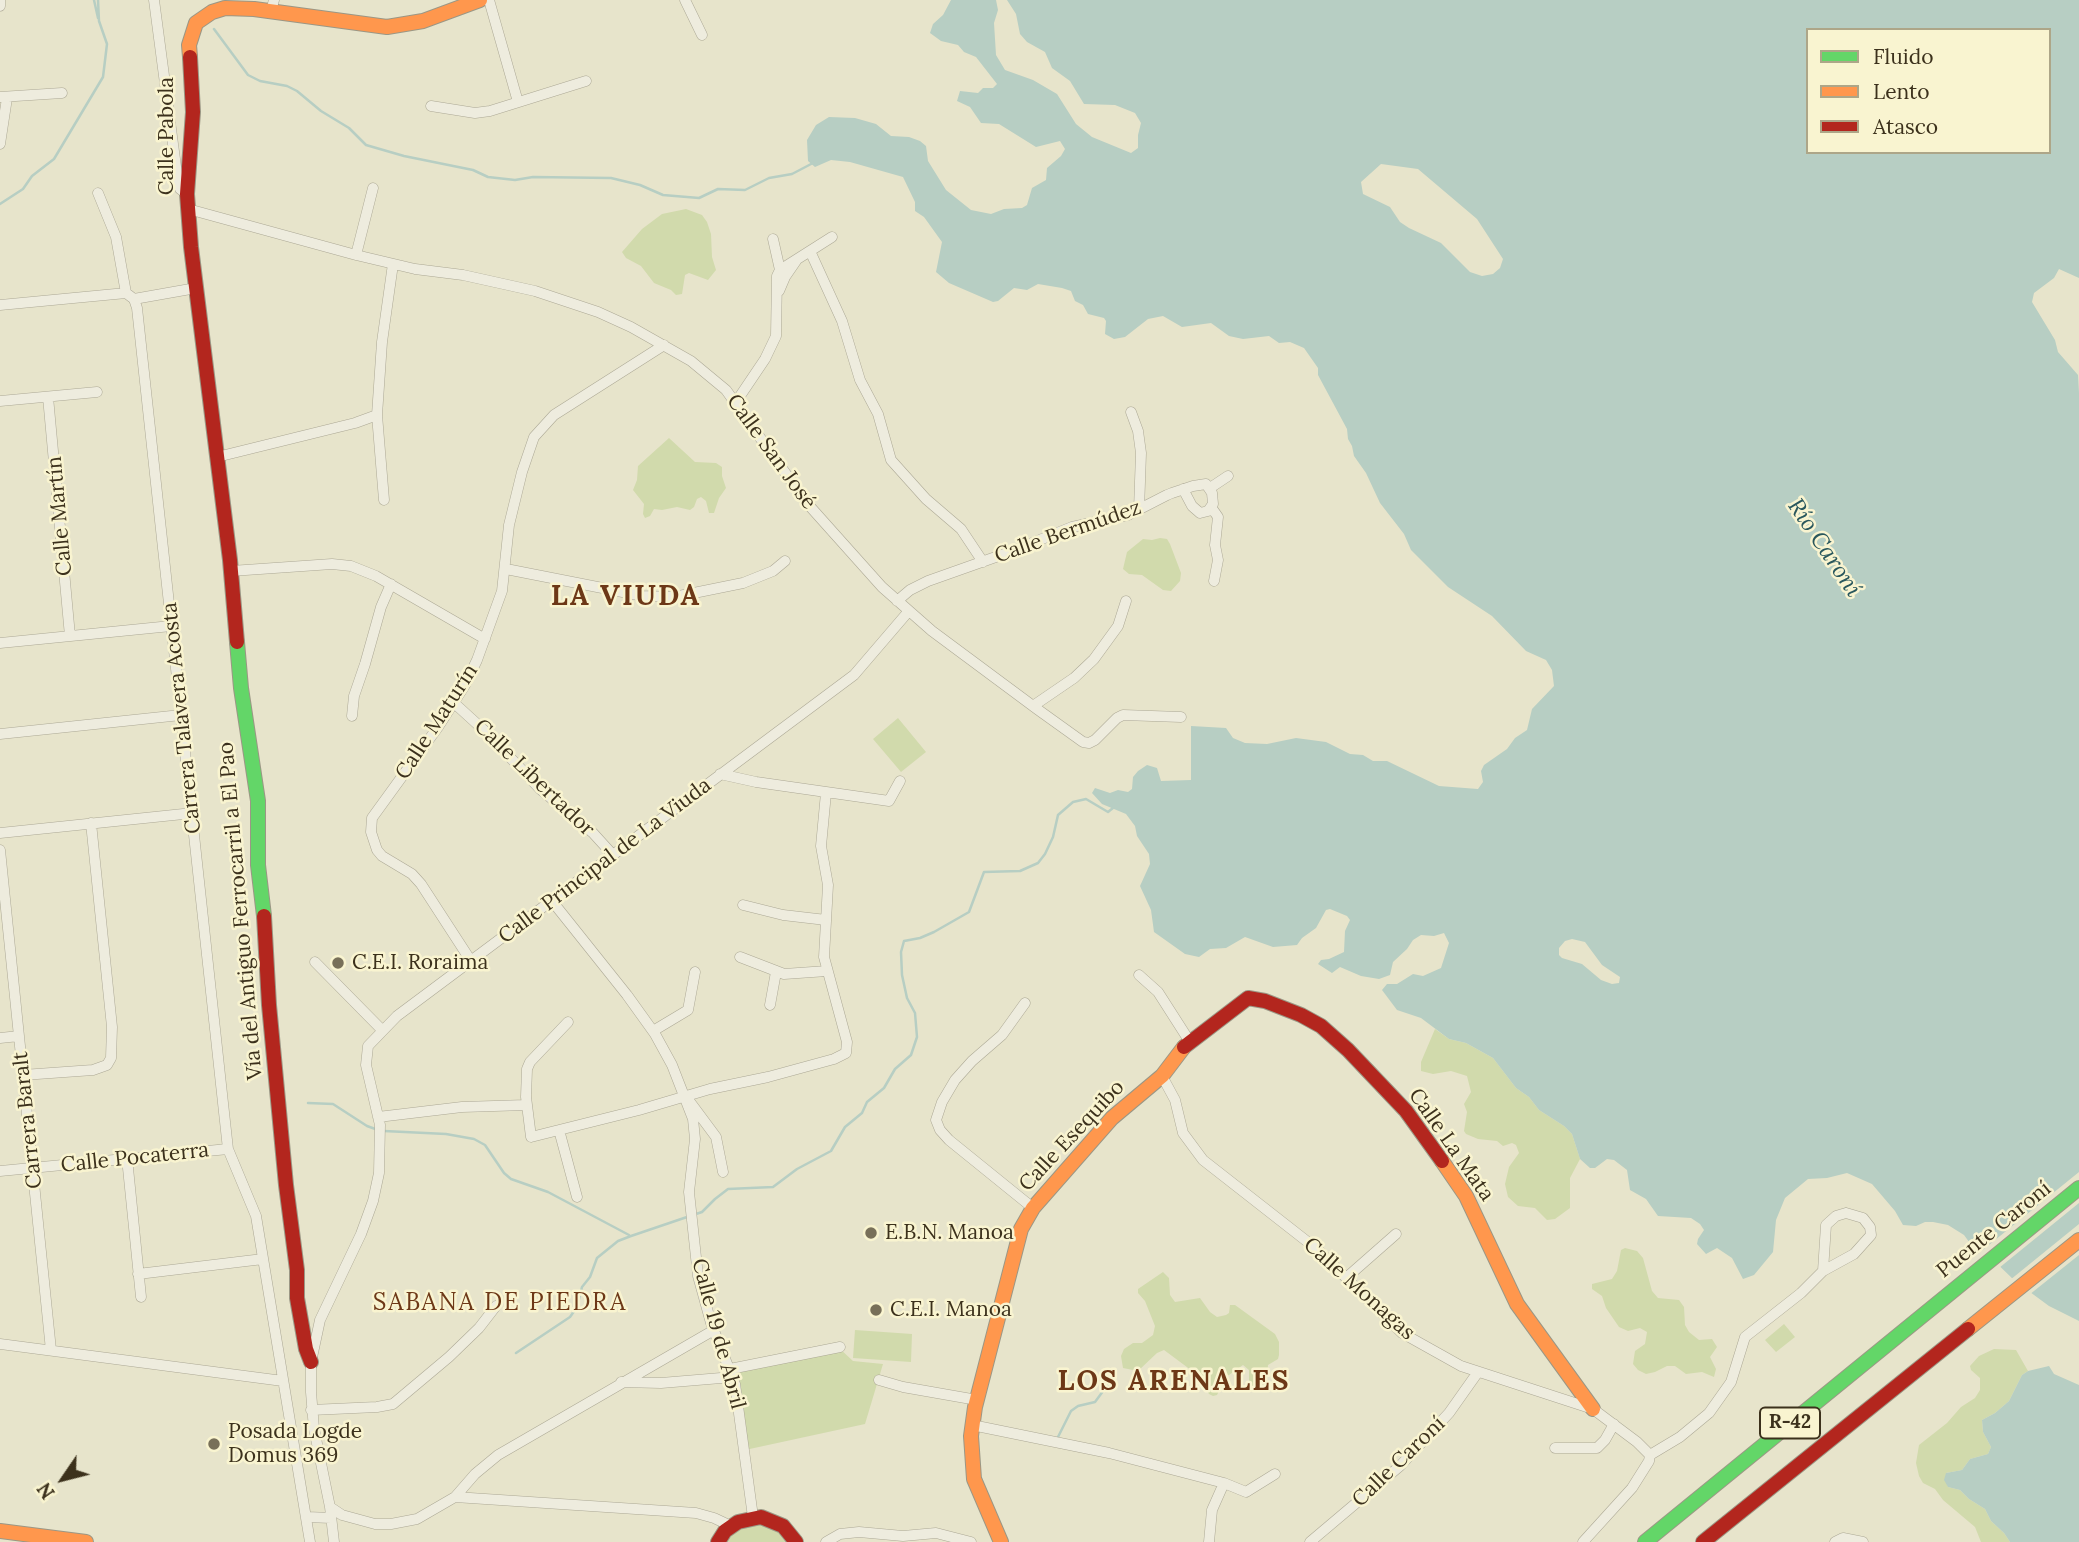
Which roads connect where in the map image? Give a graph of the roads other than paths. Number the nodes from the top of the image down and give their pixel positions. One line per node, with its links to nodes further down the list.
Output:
1 (0, 0): 6 (street)
2 (154, 0): 17 (street)
3 (480, 0): 7 (street, Calle Pabola)
4 (489, 0): 12 (street)
5 (685, 0): 8 (street)
6 (0, 6)
7 (273, 6): 17 (street, Calle Pabola)
8 (702, 36)
9 (586, 81): 12 (street)
10 (62, 93): 11 (street)
11 (3, 97): 14 (street)
12 (518, 102): 13 (street)
13 (431, 107)
14 (0, 144)
15 (373, 188): 21 (street)
16 (98, 193): 25 (street, Carrera Talavera Acosta)
17 (188, 201): 21 (street, Calle San José); 24 (street, Vía del Antiguo Ferrocarril a El Pao)
18 (832, 237): 20 (street)
19 (774, 239): 23 (street)
20 (806, 253): 23 (street); 26 (street); 43 (street)
21 (356, 255): 22 (street, Calle San José)
22 (393, 264): 28 (street, Calle San José); 34 (street)
23 (780, 270): 26 (street)
24 (196, 288): 25 (street); 35 (street, Vía del Antiguo Ferrocarril a El Pao)
25 (130, 296): 27 (street); 51 (street, Carrera Talavera Acosta)
26 (778, 298): 32 (street)
27 (0, 305)
28 (664, 345): 32 (street, Calle San José); 44 (street, Calle Maturín)
29 (96, 392): 30 (street)
30 (48, 397): 31 (street); 52 (street, Calle Martín)
31 (0, 401)
32 (736, 402): 48 (street, Calle San José)
33 (1131, 412): 41 (street)
34 (377, 415): 35 (street); 39 (street)
35 (217, 457): 45 (street, Vía del Antiguo Ferrocarril a El Pao)
36 (1228, 476): 37 (street, Calle Bermúdez)
37 (1206, 486): 38 (street, Calle Bermúdez); 40 (street)
38 (1183, 489): 40 (street); 41 (street, Calle Bermúdez)
39 (384, 500)
40 (1211, 507): 46 (street)
41 (1139, 510): 43 (street, Calle Bermúdez)
42 (785, 561): 44 (street)
43 (983, 562): 48 (street, Calle Bermúdez)
44 (506, 569): 53 (street, Calle Maturín)
45 (231, 571): 47 (street); 115 (street, Vía del Antiguo Ferrocarril a El Pao)
46 (1214, 581)
47 (391, 584): 53 (street); 58 (street)
48 (897, 601): 50 (street, Calle San José)
49 (1126, 601): 56 (street)
50 (908, 612): 56 (street, Calle San José); 61 (street, Calle Principal de La Viuda)
51 (171, 626): 52 (street); 57 (street, Carrera Talavera Acosta)
52 (70, 636): 54 (street)
53 (485, 639): 55 (street, Calle Maturín)
54 (0, 643)
55 (453, 702): 68 (street, Calle Libertador); 74 (street, Calle Maturín)
56 (1033, 706): 59 (street, Calle San José)
57 (181, 715): 60 (street); 64 (street, Carrera Talavera Acosta)
58 (352, 716)
59 (1181, 717)
60 (0, 734)
61 (720, 774): 63 (street); 68 (street, Calle Principal de La Viuda)
62 (900, 781): 63 (street)
63 (826, 793): 71 (street)
64 (193, 813): 65 (street); 95 (street, Carrera Talavera Acosta)
65 (91, 824): 66 (street); 89 (street)
66 (0, 833)
67 (0, 850): 72 (street, Carrera Baralt)
68 (613, 855): 69 (street, Calle Principal de La Viuda)
69 (552, 901): 74 (street, Calle Principal de La Viuda); 85 (street, Calle 19 de Abril)
70 (743, 905): 71 (street)
71 (826, 920): 76 (street)
72 (5, 938): 86 (street, Carrera Baralt)
73 (740, 957): 78 (street)
74 (471, 961): 84 (street, Calle Principal de La Viuda)
75 (315, 962): 84 (street)
76 (827, 971): 78 (street); 91 (street)
77 (695, 972): 85 (street)
78 (776, 972): 82 (street)
79 (1139, 975): 88 (street)
80 (1244, 1000): 88 (street, Calle Esequibo); 122 (street, Calle La Mata)
81 (1025, 1003): 102 (street)
82 (770, 1004)
83 (568, 1022): 92 (street)
84 (382, 1030): 93 (street, Calle Principal de La Viuda)
85 (653, 1031): 91 (street, Calle 19 de Abril)
86 (19, 1036): 87 (street); 89 (street, Carrera Baralt)
87 (0, 1038)
88 (1190, 1042): 90 (street, Calle Esequibo)
89 (23, 1075): 97 (street, Carrera Baralt)
90 (1161, 1076): 102 (street, Calle Esequibo); 108 (street, Calle Monagas)
91 (685, 1096): 94 (street); 99 (street); 111 (street, Calle 19 de Abril)
92 (526, 1105): 93 (street); 94 (street)
93 (379, 1121): 115 (street, Calle Principal de La Viuda)
94 (559, 1130): 101 (street)
95 (228, 1149): 96 (street, Calle Pocaterra); 105 (street, Carrera Talavera Acosta)
96 (127, 1158): 97 (street, Calle Pocaterra); 107 (street)
97 (33, 1168): 98 (street, Calle Pocaterra); 114 (street, Carrera Baralt)
98 (0, 1171)
99 (723, 1172)
100 (2079, 1188): 148 (street, Puente Caroní / R-42)
101 (577, 1197)
102 (1033, 1208): 121 (street, Calle Esequibo)
103 (1395, 1234): 108 (street)
104 (2079, 1240): 149 (street, R-42)
105 (264, 1259): 107 (street); 119 (street, Carrera Talavera Acosta)
106 (1823, 1271): 106 (street); 127 (street)
107 (138, 1274): 109 (street)
108 (1346, 1278): 116 (street, Calle Monagas)
109 (141, 1297)
110 (496, 1306): 123 (street)
111 (714, 1330): 117 (street, Calle 19 de Abril); 120 (street)
112 (0, 1344): 114 (street)
113 (840, 1347): 117 (street)
114 (51, 1349): 119 (street)
115 (311, 1362): 123 (street, Calle Principal de La Viuda)
116 (1478, 1372): 122 (street, Calle Monagas); 146 (street, Calle Caroní)
117 (731, 1373): 120 (street); 133 (street, Calle 19 de Abril)
118 (879, 1380): 121 (street)
119 (283, 1381): 132 (street, Carrera Talavera Acosta)
120 (621, 1382): 130 (street)
121 (977, 1400): 125 (street, Calle Esequibo)
122 (1593, 1409): 124 (street, Calle Monagas)
123 (312, 1410): 131 (street, Calle Principal de La Viuda)
124 (1614, 1424): 126 (street); 127 (street, Calle Monagas)
125 (972, 1425): 129 (street); 144 (street, Calle Esequibo)
126 (1555, 1448)
127 (1650, 1455): 147 (street)
128 (1275, 1474): 129 (street)
129 (1224, 1483): 145 (street)
130 (455, 1497): 131 (street); 135 (street)
131 (330, 1507): 134 (street, Calle Principal de La Viuda)
132 (307, 1517): 134 (street); 139 (street, Carrera Talavera Acosta)
133 (753, 1517): 135 (street); 141 (street)
134 (331, 1518): 140 (street, Calle Principal de La Viuda)
135 (731, 1526): 137 (street)
136 (0, 1531): 138 (street)
137 (718, 1541)
138 (86, 1542)
139 (310, 1542)
140 (334, 1542)
141 (796, 1542)
142 (826, 1542): 143 (street)
143 (971, 1542)
144 (1001, 1542)
145 (1209, 1542)
146 (1310, 1542)
147 (1583, 1542)
148 (1645, 1542)
149 (1703, 1542)
150 (1835, 1542): 151 (street)
151 (1863, 1542)

